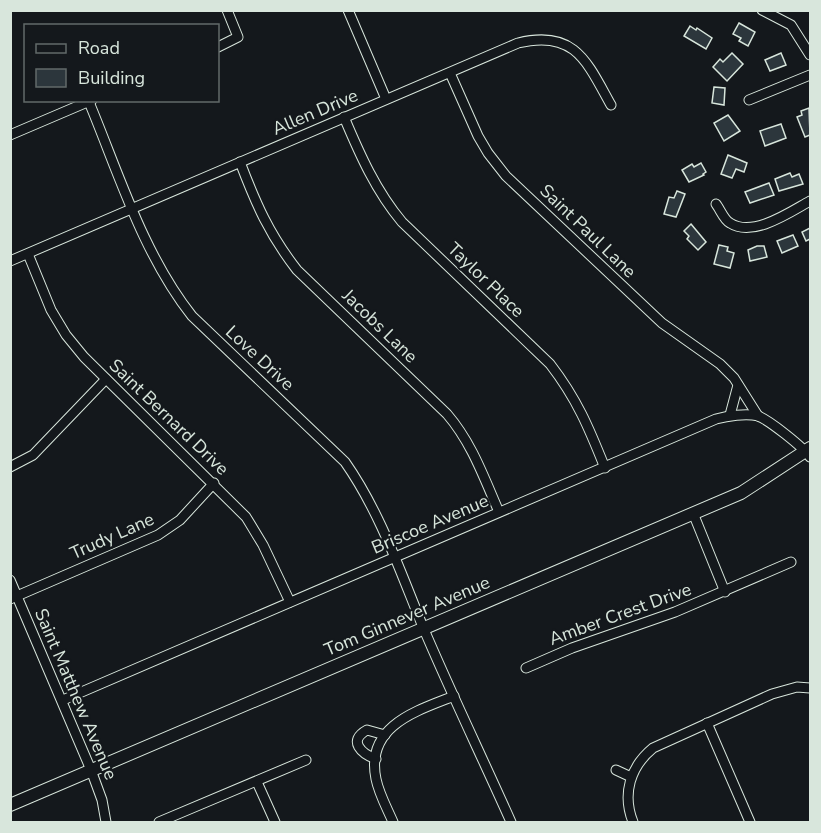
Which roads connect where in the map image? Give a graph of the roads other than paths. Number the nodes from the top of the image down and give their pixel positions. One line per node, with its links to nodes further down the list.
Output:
1 (227, 10): 4 (street)
2 (348, 10): 8 (street)
3 (762, 10): 5 (street)
4 (219, 46)
5 (810, 55)
6 (450, 72): 8 (street, Allen Drive); 12 (street, Allen Drive); 22 (street, Saint Paul Lane)
7 (810, 75): 9 (street)
8 (386, 99): 13 (street, Allen Drive)
9 (749, 100)
10 (88, 102): 14 (street)
11 (90, 102): 18 (street, Love Drive)
12 (611, 105)
13 (344, 117): 15 (street, Allen Drive); 27 (street, Taylor Place)
14 (10, 135)
15 (240, 162): 18 (street, Allen Drive); 29 (street, Jacobs Lane)
16 (810, 201): 17 (street)
17 (716, 204)
18 (133, 208): 19 (street, Allen Drive); 31 (street, Love Drive)
19 (28, 254): 20 (street, Allen Drive); 21 (street, Saint Bernard Drive)
20 (10, 261)
21 (106, 379): 26 (street); 28 (street, Saint Bernard Drive)
22 (738, 385): 23 (street); 24 (street, Saint Paul Lane)
23 (730, 415): 24 (street, Briscoe Avenue); 27 (street, Briscoe Avenue)
24 (758, 416): 25 (street)
25 (809, 452): 30 (main road, Tom Ginnever Avenue)
26 (10, 467)
27 (605, 468): 29 (street, Briscoe Avenue)
28 (214, 483): 35 (street, Trudy Lane); 36 (street, Saint Bernard Drive)
29 (499, 512): 31 (street, Briscoe Avenue)
30 (693, 513): 34 (street); 37 (main road, Tom Ginnever Avenue)
31 (395, 557): 36 (street, Briscoe Avenue); 37 (street, Love Drive)
32 (791, 562): 34 (street, Amber Crest Drive)
33 (10, 580): 35 (street, Saint Matthew Avenue)
34 (725, 592): 38 (street, Amber Crest Drive)
35 (14, 597): 41 (street, Saint Matthew Avenue)
36 (290, 602): 41 (street, Briscoe Avenue)
37 (424, 628): 40 (street, Love Drive); 46 (main road, Tom Ginnever Avenue)
38 (526, 668)
39 (810, 688): 42 (street)
40 (454, 696): 43 (street); 55 (street, Love Drive)
41 (63, 700): 46 (street, Saint Matthew Avenue)
42 (707, 723): 48 (street); 57 (street)
43 (385, 735): 44 (street); 44 (street)
44 (376, 759): 54 (street)
45 (306, 760): 49 (street)
46 (91, 770): 50 (main road, Tom Ginnever Avenue); 51 (street, Saint Matthew Avenue)
47 (616, 770): 48 (street)
48 (631, 777): 56 (street)
49 (257, 782): 52 (street); 53 (street)
50 (10, 805)
51 (106, 822)
52 (159, 822)
53 (275, 822)
54 (393, 822)
55 (511, 822)
56 (633, 822)
57 (750, 822)

